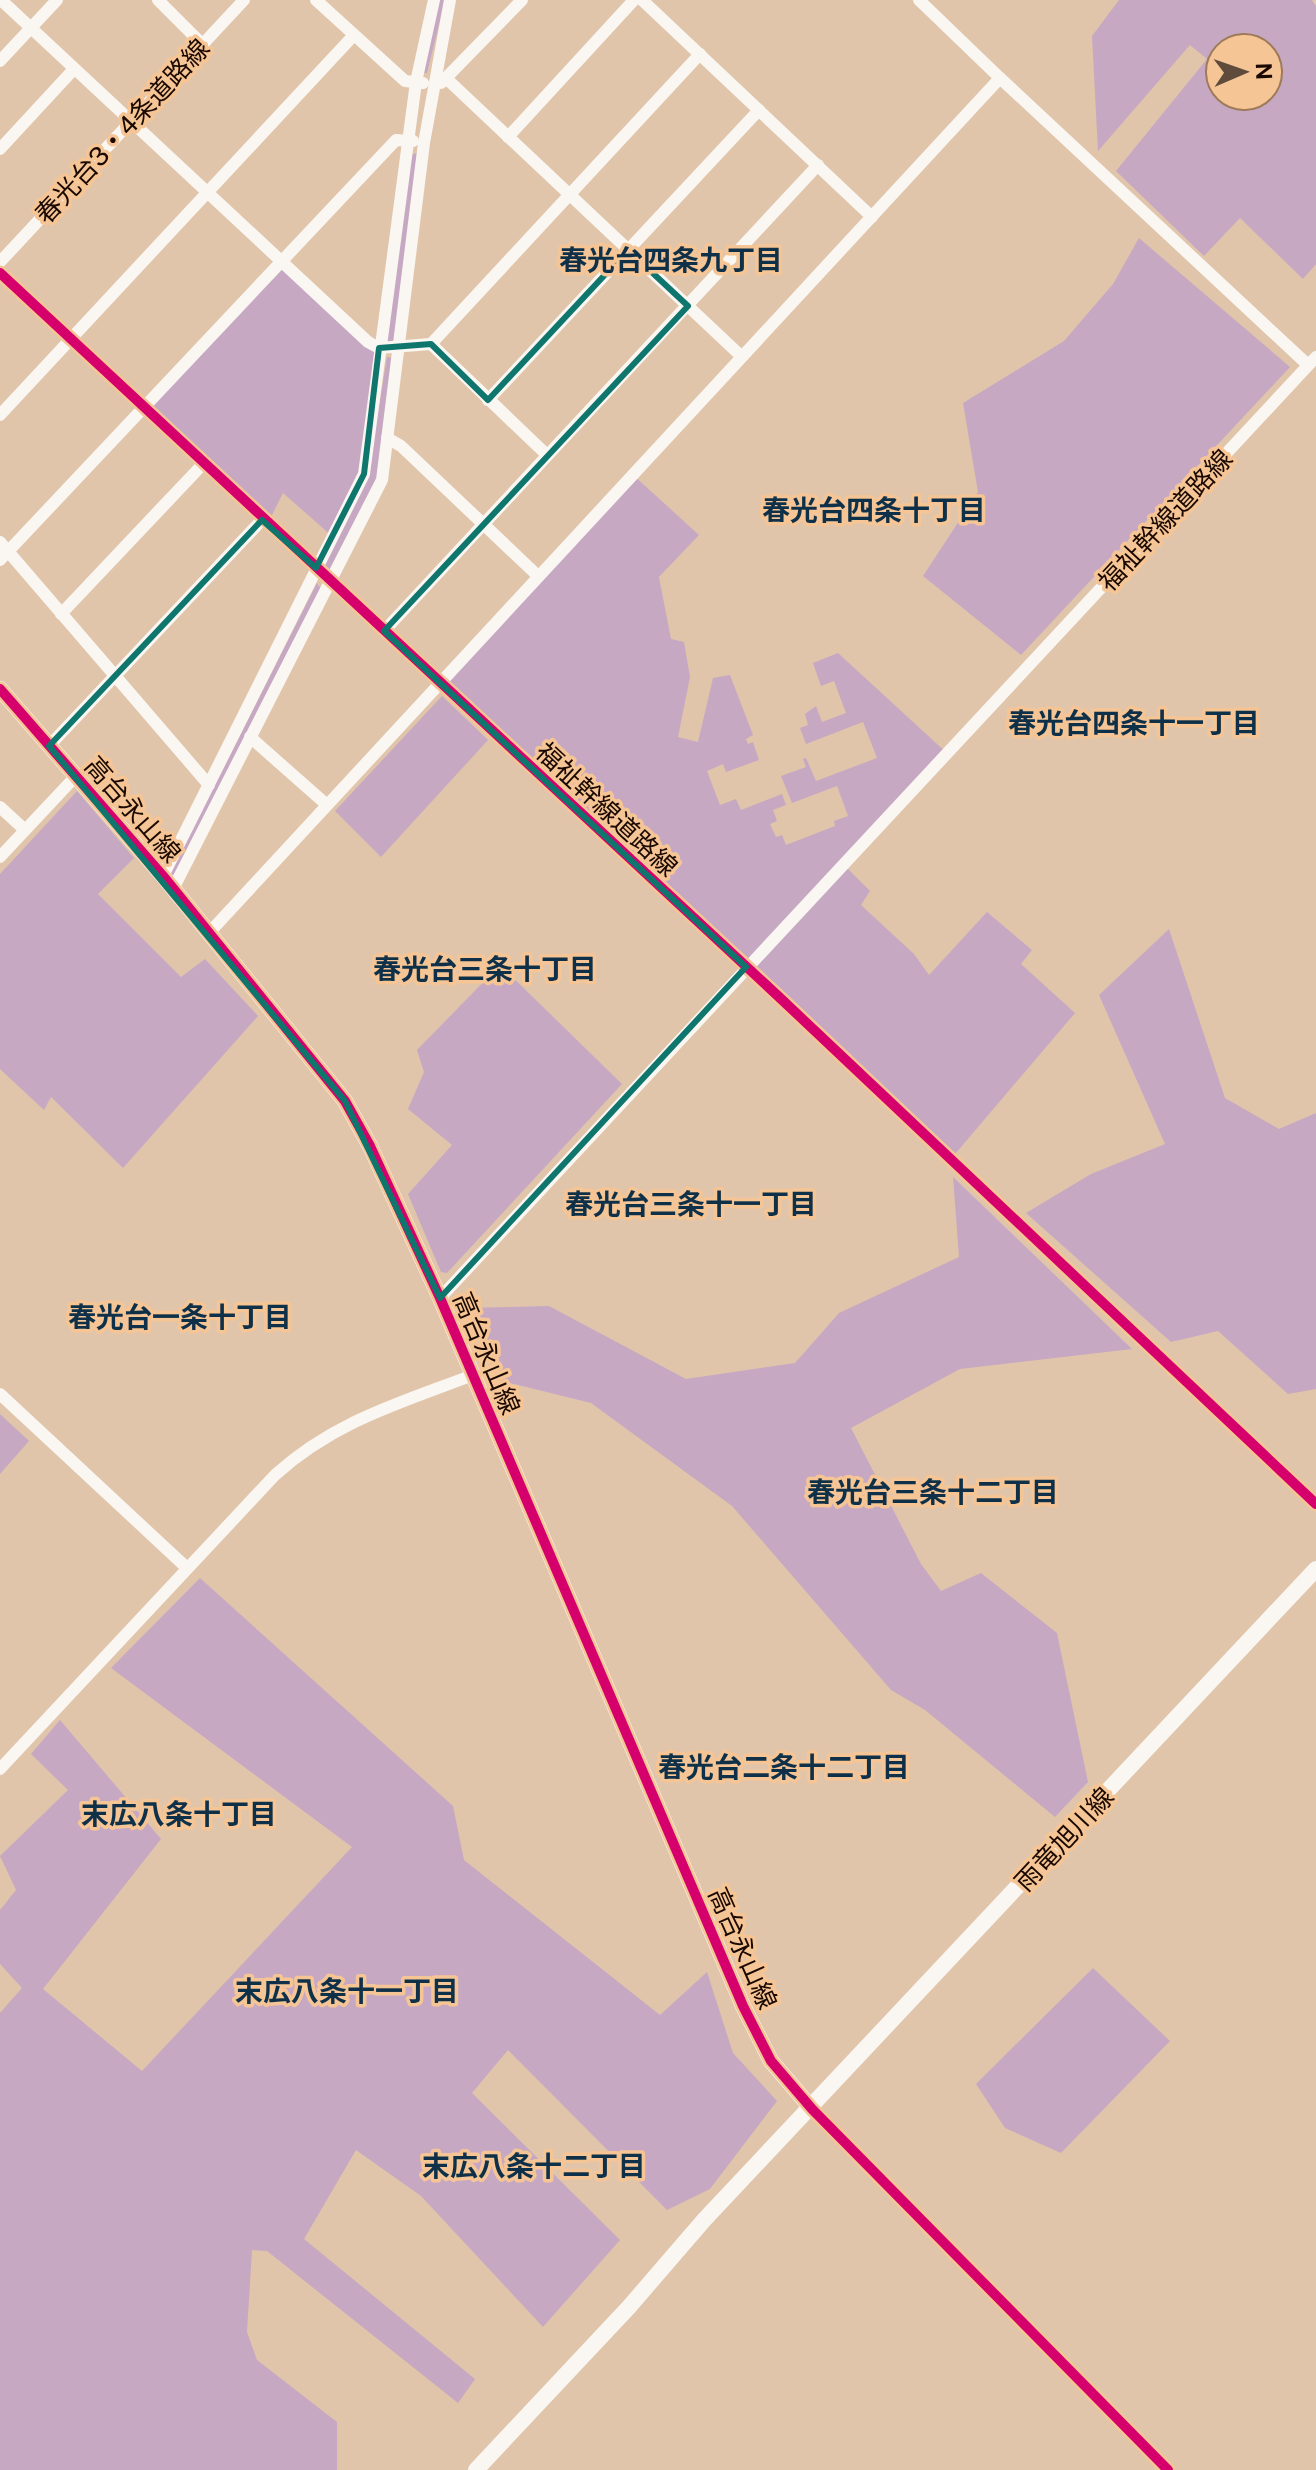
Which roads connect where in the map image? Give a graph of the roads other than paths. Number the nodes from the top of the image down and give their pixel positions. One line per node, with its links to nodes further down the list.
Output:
1 (1, 0): 14 (street)
2 (57, 0): 14 (street)
3 (158, 0): 16 (street)
4 (244, 0): 16 (street, 春光台3・4条道路線)
5 (316, 0): 13 (street)
6 (339, 0): 13 (street)
7 (434, 0): 22 (street)
8 (450, 0): 23 (street)
9 (522, 0): 21 (street)
10 (634, 0): 26 (street)
11 (642, 0): 17 (street)
12 (919, 0): 20 (street)
13 (328, 11): 15 (street)
14 (31, 28): 18 (street); 19 (street)
15 (354, 35): 22 (street); 31 (street)
16 (203, 45): 25 (street, 春光台3・4条道路線)
17 (700, 54): 24 (street); 32 (street)
18 (0, 61)
19 (74, 69): 25 (street); 29 (street)
20 (1000, 78): 33 (street); 44 (street)
21 (448, 80): 23 (street); 26 (street)
22 (416, 82): 23 (street); 27 (street)
23 (433, 84): 28 (street)
24 (759, 110): 30 (street); 34 (street)
25 (130, 122): 31 (street); 36 (street, 春光台3・4条道路線)
26 (508, 137): 32 (street)
27 (408, 141): 28 (street); 35 (street); 41 (street)
28 (424, 143): 42 (street)
29 (0, 149)
30 (818, 165): 33 (street); 38 (street)
31 (206, 193): 35 (street); 39 (street)
32 (568, 193): 34 (street); 40 (street)
33 (872, 217): 43 (street)
34 (628, 250): 38 (street); 45 (street)
35 (280, 260): 41 (street); 46 (street)
36 (0, 262)
37 (0, 273): 39 (street, 福祉幹線道路線)
38 (688, 306): 43 (street); 49 (street)
39 (71, 339): 46 (street, 福祉幹線道路線); 47 (street)
40 (431, 344): 42 (street); 45 (street)
41 (379, 348): 42 (street); 54 (street)
42 (397, 348): 48 (street)
43 (741, 356): 55 (street)
44 (1312, 361): 72 (street, 福祉幹線道路線)
45 (488, 400): 49 (street)
46 (143, 406): 50 (street, 福祉幹線道路線); 53 (street)
47 (0, 415)
48 (387, 438): 52 (street); 56 (street)
49 (547, 455): 52 (street)
50 (203, 464): 51 (street, 福祉幹線道路線); 57 (street)
51 (262, 520): 54 (street, 福祉幹線道路線); 59 (street)
52 (482, 525): 55 (street); 58 (street)
53 (3, 551): 57 (street)
54 (316, 569): 56 (street, 福祉幹線道路線); 65 (street)
55 (537, 575): 60 (street)
56 (328, 579): 58 (street, 福祉幹線道路線); 62 (street)
57 (61, 614): 59 (street)
58 (384, 631): 60 (street, 福祉幹線道路線)
59 (116, 677): 63 (street); 65 (street)
60 (437, 682): 66 (street); 72 (street, 福祉幹線道路線)
61 (0, 689): 63 (street, 高台永山線)
62 (250, 737): 66 (street); 70 (street)
63 (49, 746): 64 (street, 高台永山線)
64 (75, 777): 68 (street); 70 (street, 高台永山線)
65 (209, 785): 70 (street)
66 (327, 805): 71 (street)
67 (0, 807): 68 (street)
68 (25, 830): 69 (street)
69 (0, 857)
70 (168, 883): 71 (street, 高台永山線)
71 (208, 934): 73 (street, 高台永山線)
72 (746, 967): 73 (street); 76 (street)
73 (440, 1298): 74 (street, 高台永山線)
74 (473, 1375): 77 (street); 80 (street, 高台永山線)
75 (0, 1394): 77 (street)
76 (1316, 1504)
77 (187, 1568): 79 (street)
78 (1316, 1569): 80 (street, 雨竜旭川線)
79 (0, 1769)
80 (812, 2109): 81 (street); 82 (street)
81 (476, 2470)
82 (1168, 2470)

